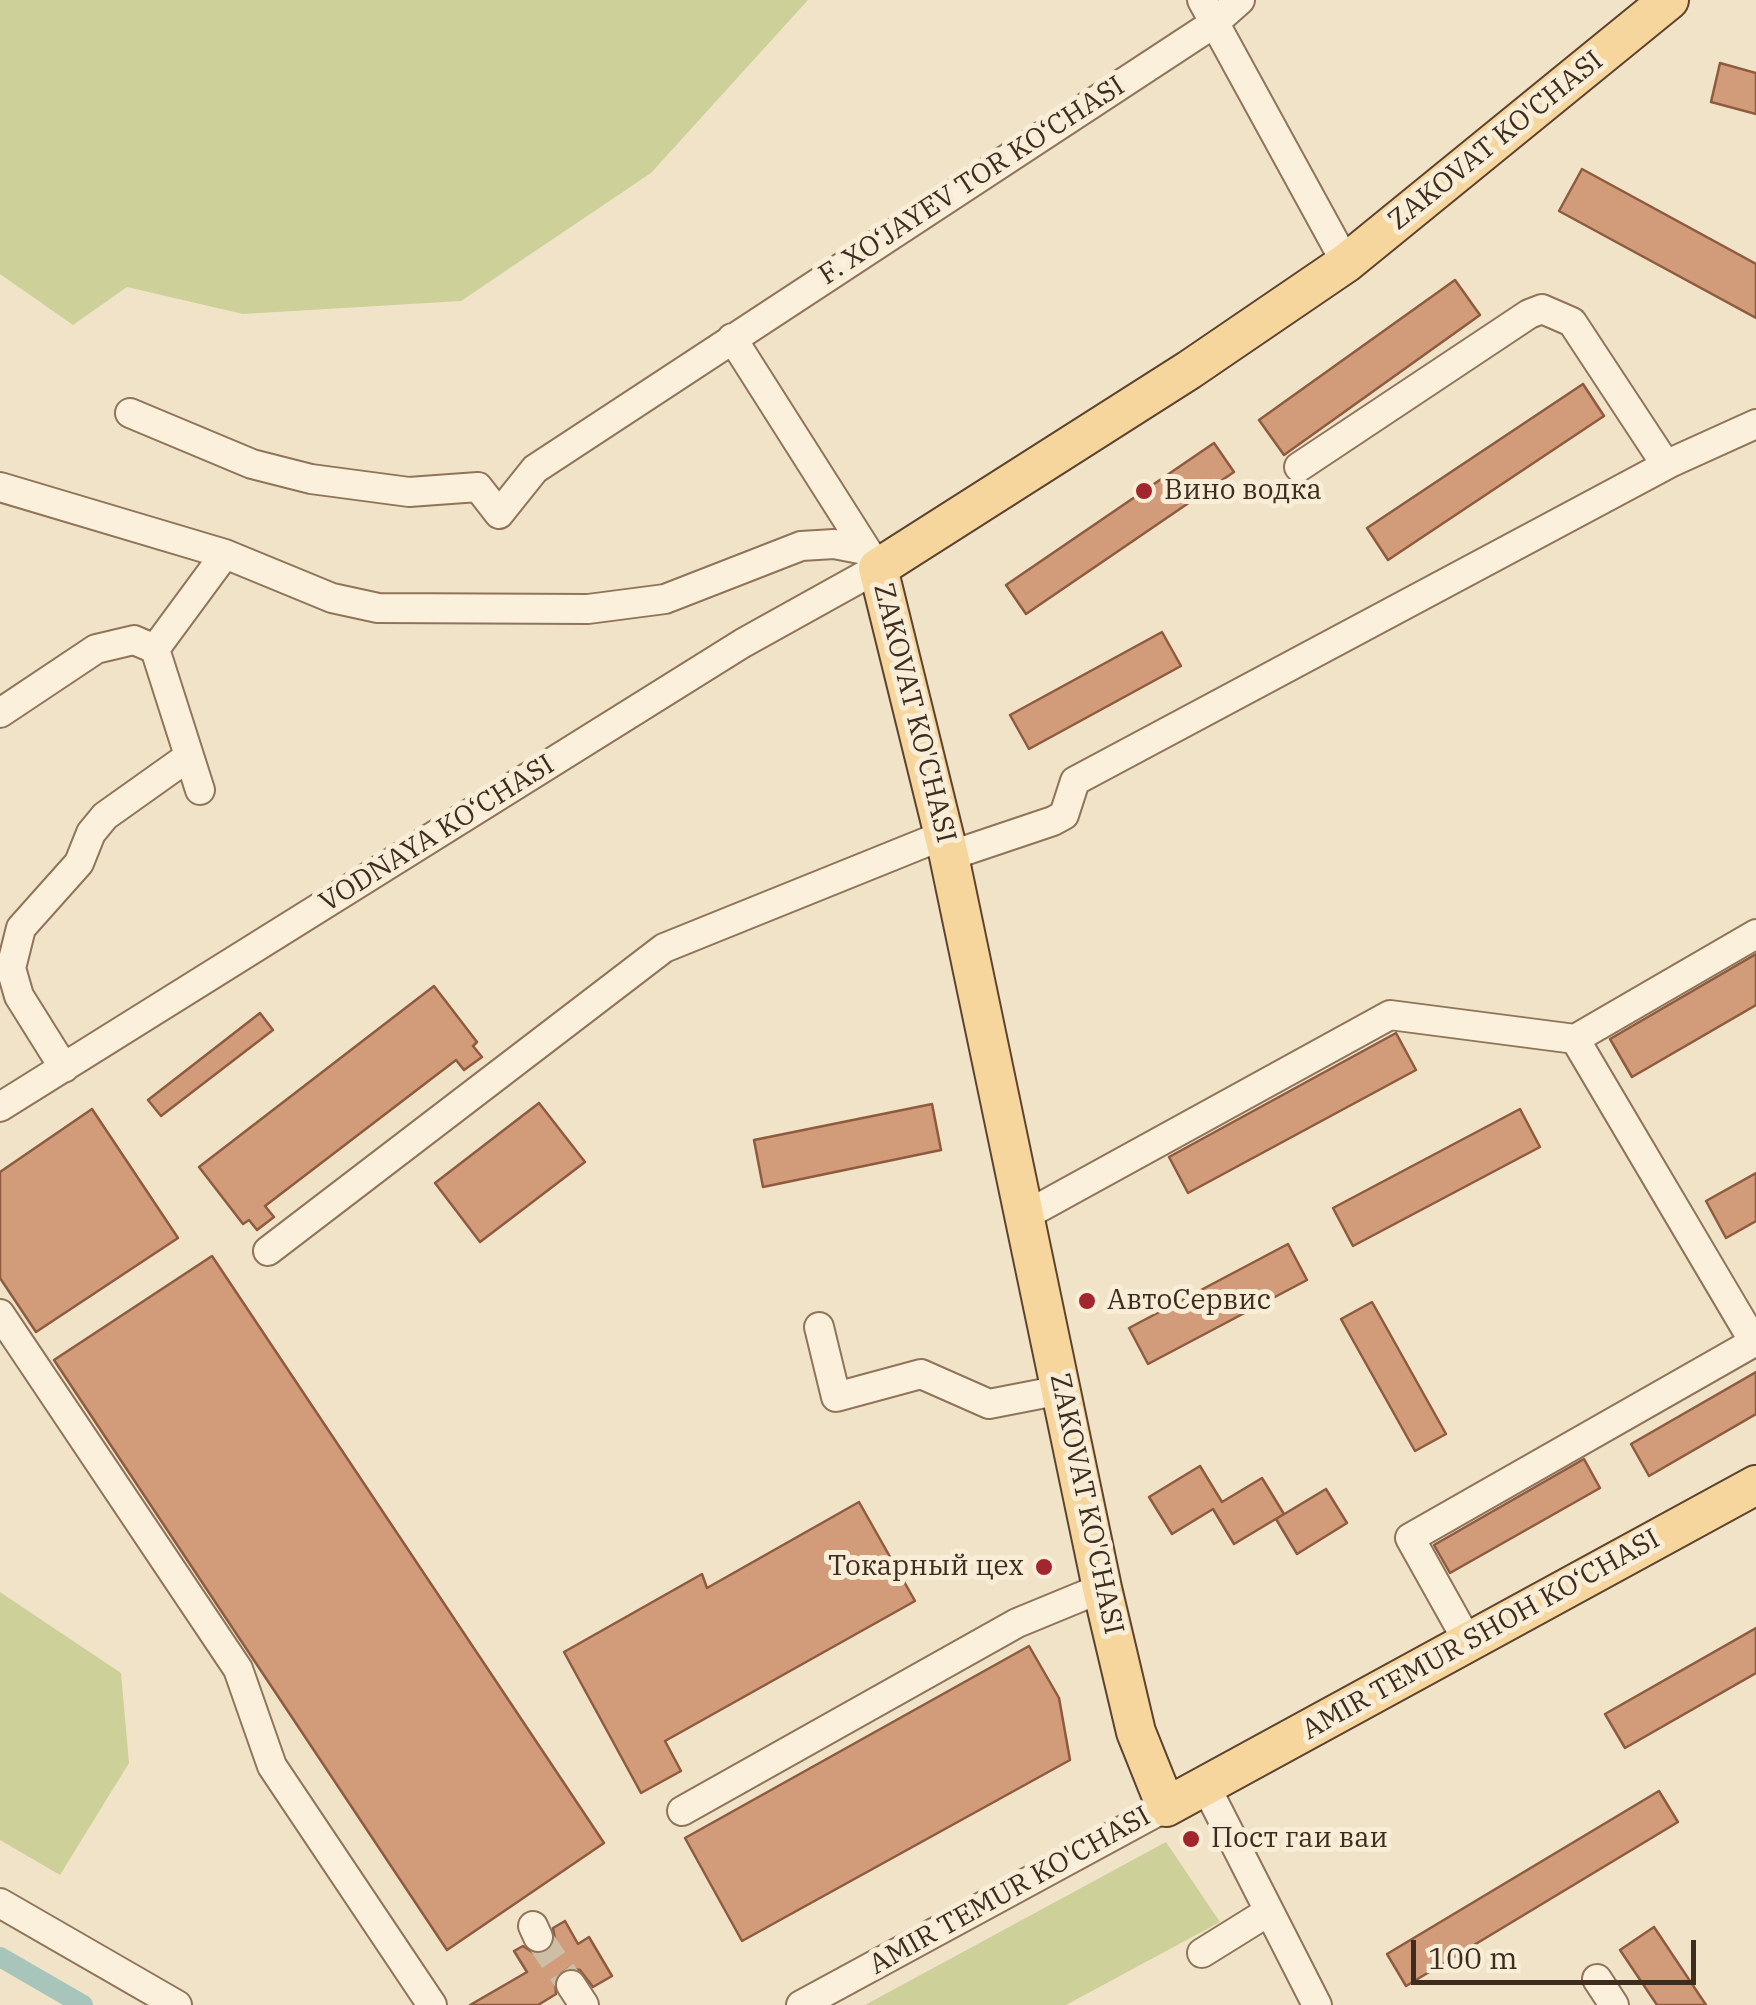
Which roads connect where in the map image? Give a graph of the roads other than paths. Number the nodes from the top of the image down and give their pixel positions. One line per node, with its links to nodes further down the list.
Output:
1 (1240, 0): 3 (street, F. XO‘JAYEV TOR KO‘CHASI)
2 (1669, 0): 4 (main road, ZAKOVAT KO'CHASI)
3 (1207, 12): 4 (street); 5 (street, F. XO‘JAYEV TOR KO‘CHASI)
4 (1346, 263): 12 (main road, ZAKOVAT KO'CHASI)
5 (732, 338): 6 (street, F. XO‘JAYEV TOR KO‘CHASI); 12 (street)
6 (130, 412)
7 (1756, 424): 8 (street)
8 (1666, 465): 9 (street); 17 (street)
9 (1299, 468)
10 (0, 487): 11 (street)
11 (225, 554): 12 (street); 13 (street)
12 (872, 559): 17 (main road, ZAKOVAT KO'CHASI); 20 (street, VODNAYA KO‘CHASI)
13 (155, 649): 14 (street); 15 (street)
14 (0, 714)
15 (188, 757): 16 (street); 20 (street)
16 (200, 790)
17 (947, 845): 22 (main road, ZAKOVAT KO'CHASI); 23 (street)
18 (1756, 934): 19 (street)
19 (1575, 1039): 22 (street); 26 (street)
20 (64, 1068): 21 (street, VODNAYA KO‘CHASI)
21 (0, 1107)
22 (1026, 1216): 27 (main road, ZAKOVAT KO'CHASI)
23 (268, 1252)
24 (0, 1314): 39 (street)
25 (819, 1327): 27 (street)
26 (1755, 1341): 30 (street)
27 (1062, 1390): 29 (main road, ZAKOVAT KO'CHASI)
28 (1756, 1484): 30 (main road, AMIR TEMUR SHOH KO‘CHASI)
29 (1102, 1588): 32 (main road, ZAKOVAT KO'CHASI); 33 (street)
30 (1467, 1640): 31 (main road, AMIR TEMUR SHOH KO‘CHASI)
31 (1206, 1785): 32 (main road, AMIR TEMUR SHOH KO‘CHASI); 35 (street)
32 (1166, 1806): 40 (street, AMIR TEMUR KO'CHASI)
33 (682, 1811)
34 (0, 1903): 38 (street)
35 (1268, 1912): 36 (street); 41 (street)
36 (1202, 1953)
37 (1596, 1979): 42 (street)
38 (178, 2005)
39 (432, 2005)
40 (801, 2005)
41 (1317, 2005)
42 (1614, 2005)

